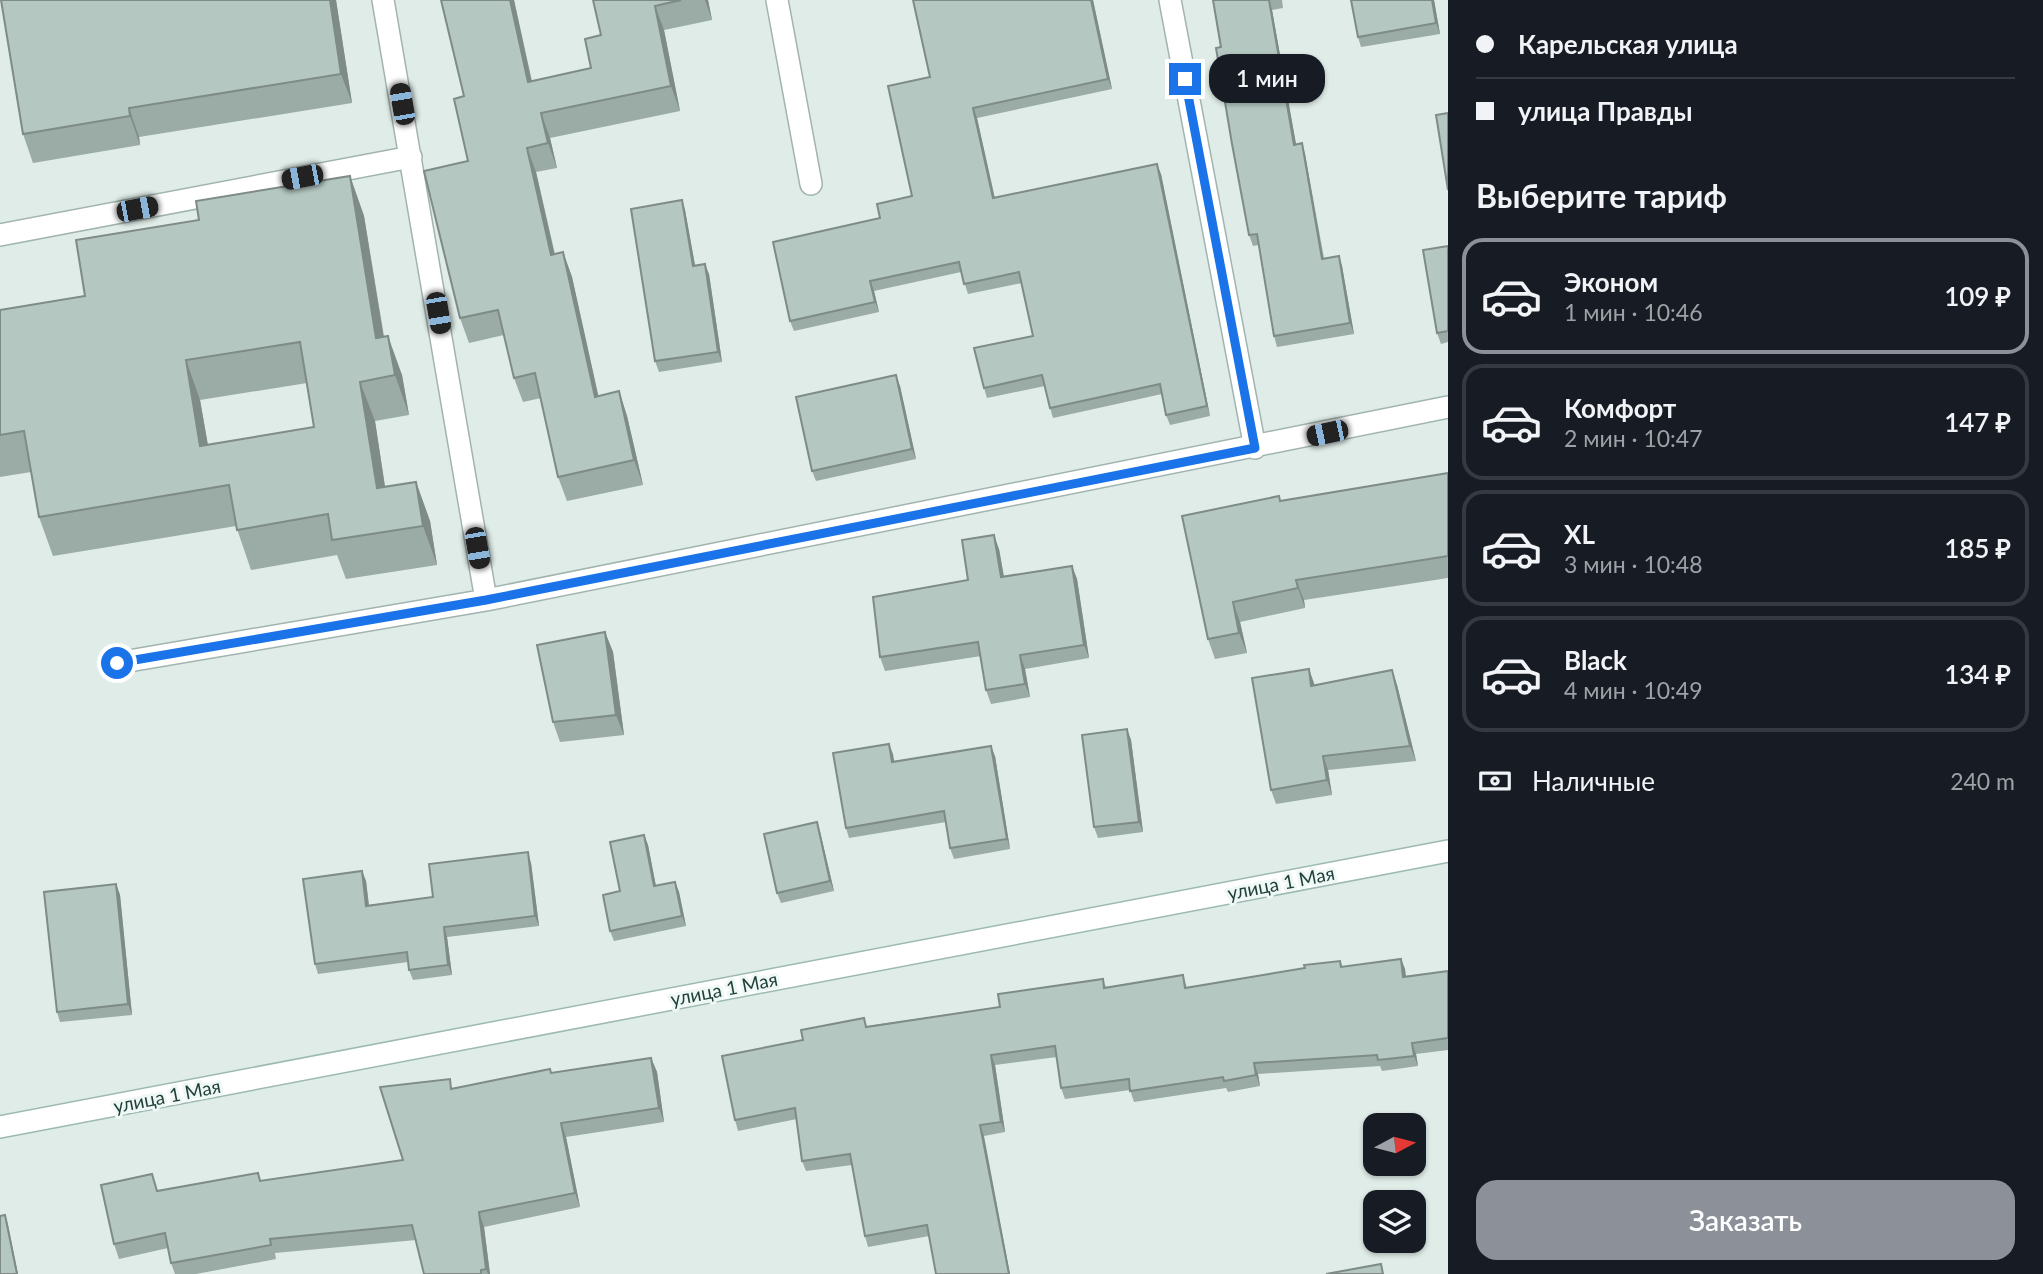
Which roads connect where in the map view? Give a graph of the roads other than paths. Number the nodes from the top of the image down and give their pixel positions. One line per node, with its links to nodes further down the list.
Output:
1 (383, 0): 4 (street)
2 (777, 0): 5 (street)
3 (1170, 0): 8 (street)
4 (411, 157): 6 (street); 9 (street)
5 (811, 184)
6 (0, 235)
7 (1448, 407): 8 (street)
8 (1255, 448): 9 (street)
9 (486, 600): 10 (street)
10 (117, 663)
11 (1448, 851): 12 (street, улица 1 Мая)
12 (0, 1128)

